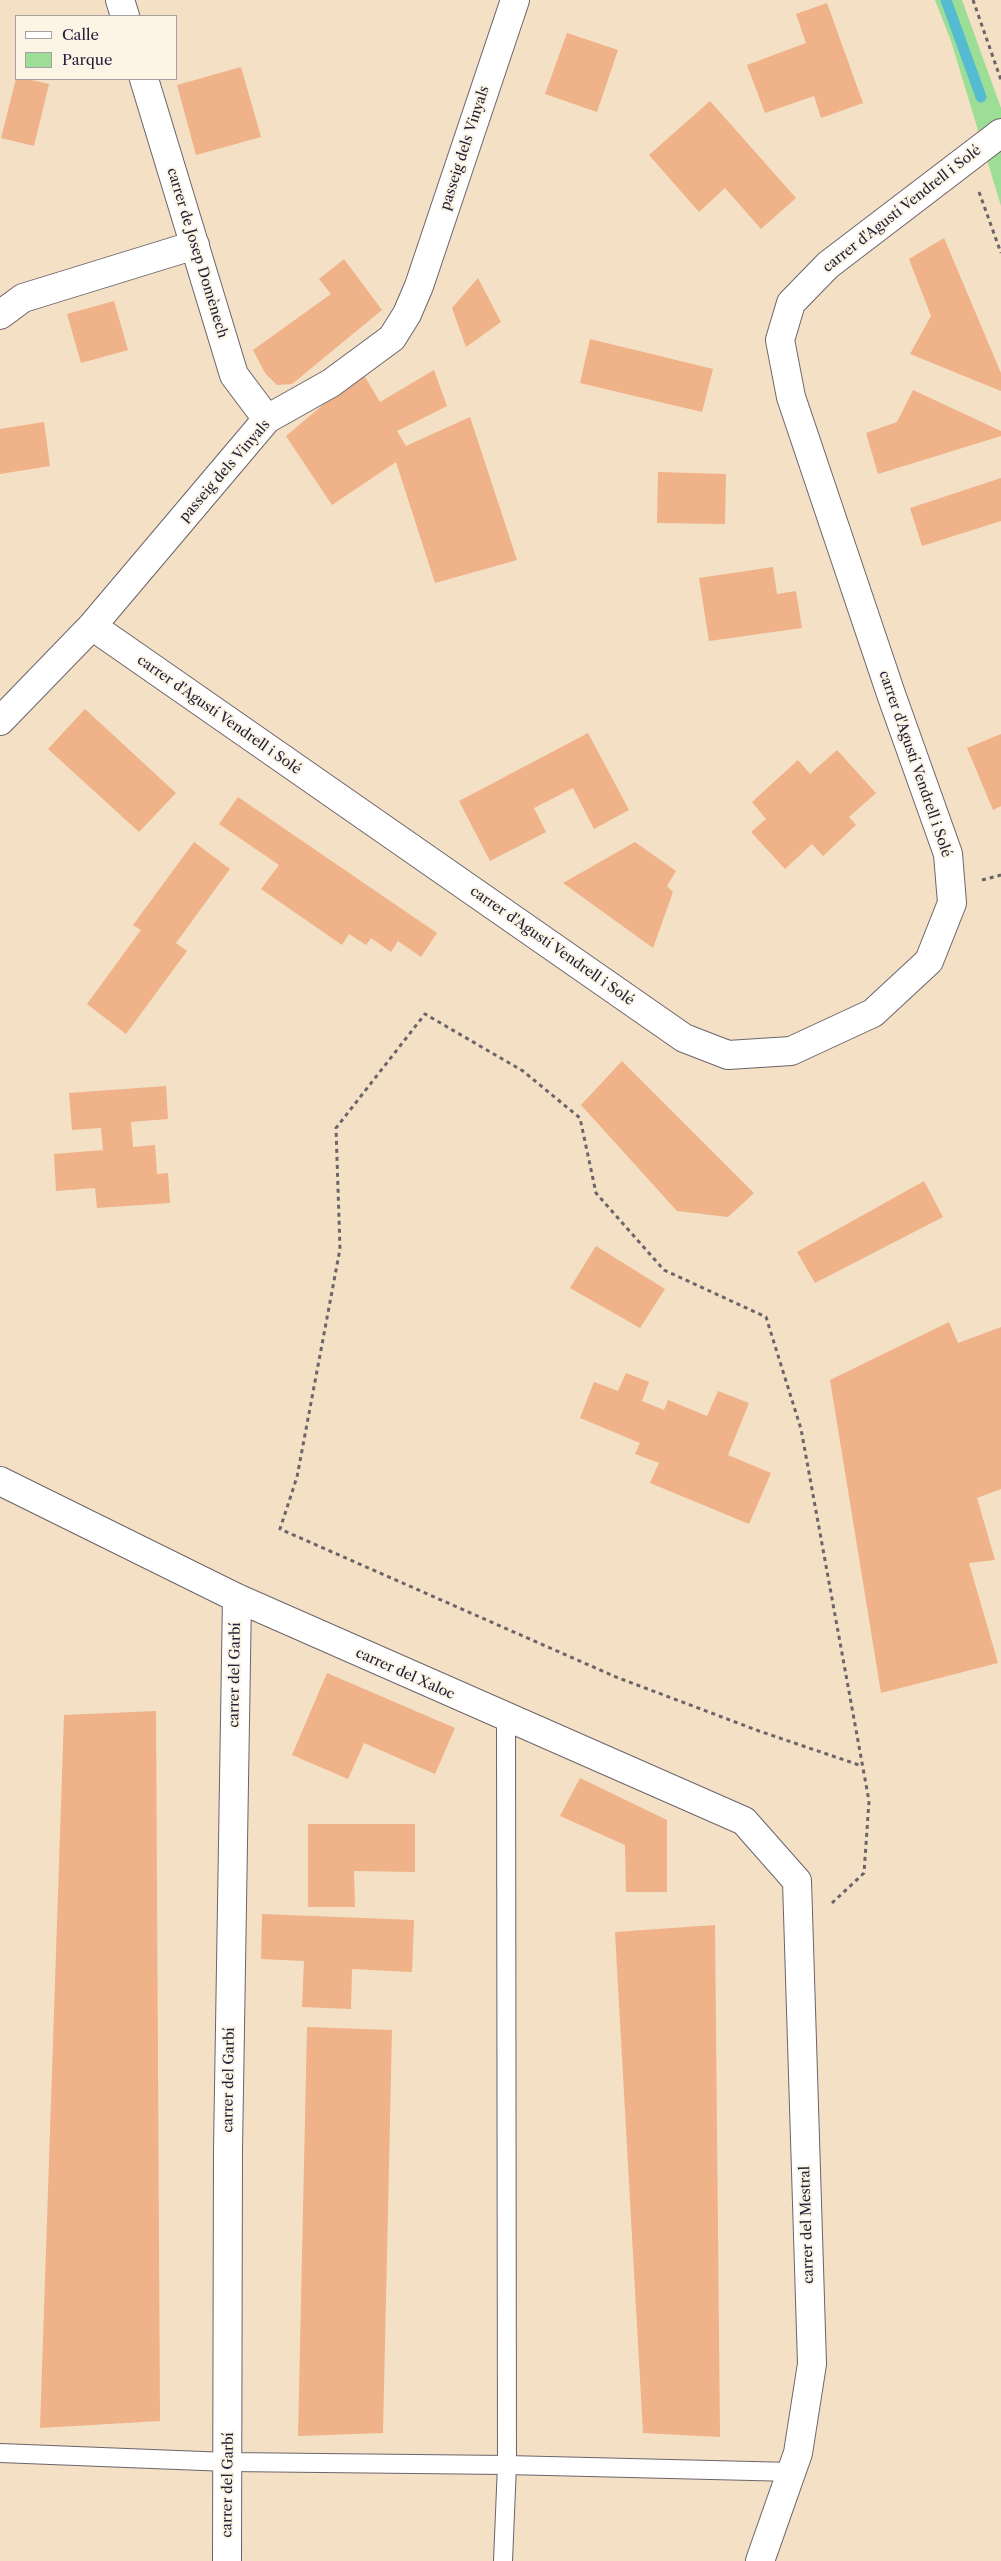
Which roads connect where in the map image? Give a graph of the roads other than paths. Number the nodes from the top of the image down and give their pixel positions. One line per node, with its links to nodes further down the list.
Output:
1 (120, 0): 3 (street)
2 (515, 0): 8 (street, passeig dels Vinyals)
3 (125, 15)
4 (144, 80): 6 (street, carrer de Josep Domènech)
5 (1001, 133): 9 (street, carrer d'Agustí Vendrell i Solé)
6 (195, 245): 7 (street); 8 (street, carrer de Josep Domènech)
7 (0, 315)
8 (268, 419): 9 (street, passeig dels Vinyals)
9 (92, 626): 10 (street, passeig dels Vinyals)
10 (0, 721)
11 (0, 1481): 12 (street, carrer del Xaloc)
12 (236, 1598): 13 (street, carrer del Xaloc); 16 (street, carrer del Garbí)
13 (506, 1718): 14 (street, carrer del Xaloc); 17 (lane)
14 (797, 1881): 18 (street, carrer del Mestral)
15 (0, 2453): 16 (lane)
16 (228, 2462): 17 (lane); 19 (street, carrer del Garbí)
17 (506, 2465): 18 (lane); 20 (lane)
18 (793, 2472): 21 (street, carrer del Mestral)
19 (227, 2561)
20 (503, 2561)
21 (760, 2561)

